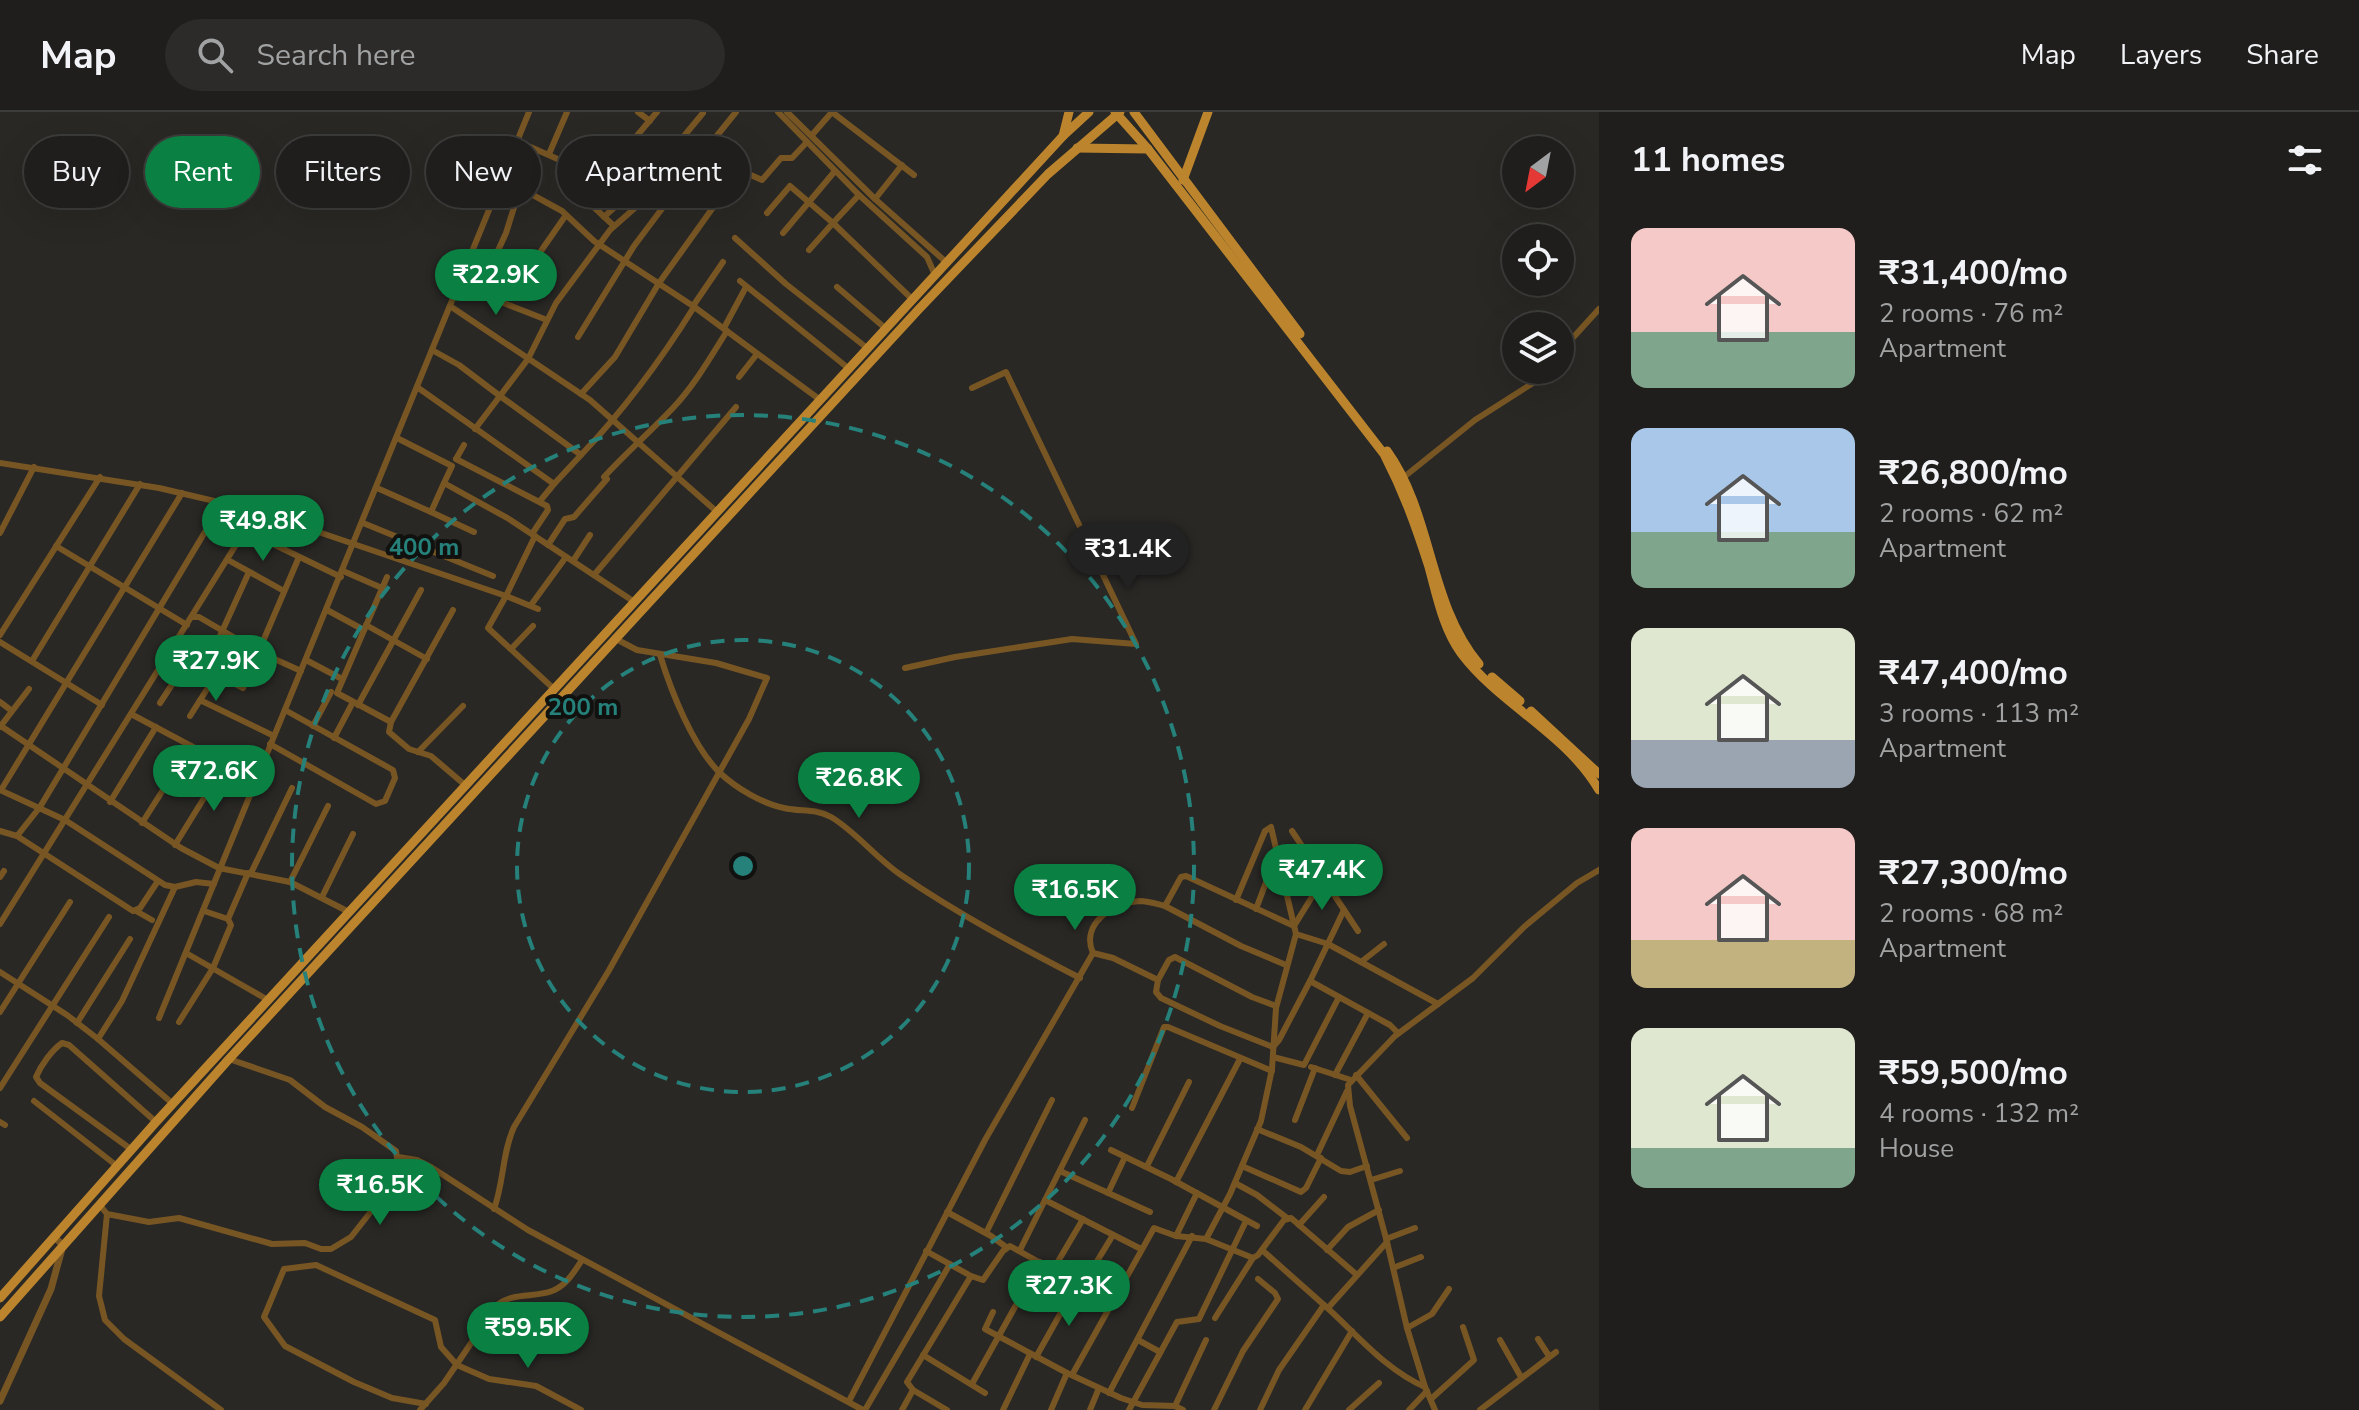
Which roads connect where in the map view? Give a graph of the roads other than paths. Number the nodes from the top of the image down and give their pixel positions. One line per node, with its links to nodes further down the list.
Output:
1 (529, 112): 16 (street)
2 (567, 112): 24 (street)
3 (638, 112): 15 (street)
4 (657, 112): 15 (street)
5 (735, 112): 18 (street)
6 (778, 112): 19 (street)
7 (787, 112): 19 (street)
8 (1069, 112): 20 (main road)
9 (1089, 112): 20 (main road)
10 (1134, 112): 30 (main road)
11 (1208, 112): 30 (main road)
12 (703, 113): 17 (street)
13 (828, 113): 19 (street); 26 (street)
14 (1117, 113): 21 (main road); 22 (main road)
15 (650, 121): 43 (street)
16 (519, 136)
17 (684, 136)
18 (717, 136)
19 (806, 136): 27 (street); 28 (street); 32 (street)
20 (1063, 136): 52 (main road)
21 (1077, 148): 22 (main road); 139 (main road)
22 (1148, 149): 183 (main road)
23 (541, 151): 24 (street)
24 (549, 154): 25 (street)
25 (557, 158)
26 (902, 165): 29 (street); 32 (street)
27 (835, 171): 31 (street); 34 (street)
28 (750, 175)
29 (914, 175)
30 (1183, 180): 94 (main road)
31 (859, 195): 44 (street); 53 (street)
32 (875, 199): 52 (street)
33 (541, 200): 42 (street)
34 (808, 202): 41 (street); 44 (street); 46 (street)
35 (490, 208): 56 (street)
36 (514, 208): 54 (street)
37 (614, 208): 43 (street)
38 (636, 208): 45 (street)
39 (663, 208): 50 (street)
40 (713, 208): 57 (street)
41 (767, 213)
42 (566, 215): 48 (street); 60 (street)
43 (604, 217): 45 (street)
44 (833, 223): 49 (street); 61 (street)
45 (614, 226): 48 (street)
46 (783, 233)
47 (735, 238): 70 (street)
48 (599, 244): 50 (street); 65 (street)
49 (809, 250)
50 (625, 261): 57 (street); 68 (street)
51 (723, 262): 63 (street)
52 (946, 262): 53 (main road)
53 (935, 275): 61 (main road)
54 (486, 277)
55 (740, 281): 58 (street)
56 (460, 282): 62 (street); 65 (street)
57 (659, 283): 63 (street); 79 (street)
58 (746, 287): 67 (street); 74 (street)
59 (837, 287): 66 (street)
60 (509, 297)
61 (912, 299): 66 (main road)
62 (450, 306): 71 (street); 73 (street)
63 (694, 306): 67 (street); 83 (street)
64 (1599, 309): 69 (street)
65 (547, 320): 73 (street)
66 (885, 328): 70 (main road)
67 (727, 331): 72 (street); 86 (street)
68 (578, 337)
69 (1574, 337)
70 (867, 348): 74 (main road)
71 (432, 350): 77 (street); 80 (street)
72 (757, 354): 75 (street); 81 (street)
73 (528, 359): 79 (street); 80 (street)
74 (848, 368): 81 (main road)
75 (739, 377)
76 (1531, 384): 94 (street)
77 (417, 387): 84 (street); 85 (street)
78 (972, 388): 150 (street)
79 (581, 394): 83 (street)
80 (500, 396): 84 (street); 88 (street)
81 (819, 399): 104 (main road)
82 (736, 407): 95 (street)
83 (614, 421): 86 (street); 88 (street)
84 (475, 429): 98 (street)
85 (397, 438): 91 (street); 99 (street)
86 (636, 442): 95 (street); 113 (street)
87 (464, 445): 89 (street)
88 (581, 455): 98 (street)
89 (456, 459): 91 (street); 101 (street)
90 (0, 463): 92 (street)
91 (452, 466): 96 (street)
92 (34, 467): 93 (street); 109 (street)
93 (100, 477): 97 (street); 114 (street)
94 (1404, 477): 183 (main road)
95 (678, 478): 104 (street); 121 (street)
96 (444, 483): 105 (street); 110 (street)
97 (140, 484): 100 (street); 118 (street)
98 (554, 484): 101 (street)
99 (377, 488): 105 (street); 106 (street)
100 (182, 493): 102 (street); 124 (street)
101 (540, 501): 110 (street)
102 (223, 502): 103 (street); 130 (street)
103 (257, 511): 107 (street); 112 (street)
104 (716, 511): 129 (main road)
105 (431, 512): 108 (street)
106 (363, 523): 112 (street); 122 (street)
107 (246, 531): 115 (street); 117 (street)
108 (474, 532)
109 (0, 533)
110 (533, 535): 113 (street); 128 (street)
111 (590, 535): 116 (street)
112 (355, 544): 120 (street); 128 (street)
113 (548, 545): 116 (street)
114 (56, 546): 118 (street); 138 (street)
115 (299, 557): 120 (street); 127 (street)
116 (569, 559): 121 (street); 128 (street)
117 (228, 560): 119 (street); 133 (street)
118 (90, 567): 124 (street); 149 (street)
119 (249, 572): 127 (street); 137 (street)
120 (342, 574): 125 (street); 131 (street)
121 (594, 575): 129 (street)
122 (493, 576)
123 (387, 577): 125 (street)
124 (125, 588): 130 (street); 155 (street)
125 (382, 588): 136 (street)
126 (421, 590): 140 (street)
127 (284, 591): 144 (street)
128 (506, 596): 142 (street)
129 (633, 601): 157 (main road)
130 (160, 609): 134 (street); 163 (street)
131 (327, 610): 136 (street); 148 (street)
132 (453, 610): 146 (street)
133 (192, 617): 134 (street); 137 (street)
134 (187, 625): 143 (street)
135 (533, 626): 142 (street)
136 (365, 628): 140 (street); 154 (street)
137 (224, 630): 144 (street); 151 (street)
138 (0, 635)
139 (616, 639): 145 (street); 253 (main road)
140 (394, 641): 146 (street); 162 (street)
141 (0, 642): 149 (street)
142 (511, 649): 157 (street)
143 (171, 651): 147 (street); 167 (street)
144 (259, 652): 152 (street); 153 (street)
145 (660, 655): 181 (street); 181 (street)
146 (427, 659): 169 (street)
147 (188, 660): 151 (street); 161 (street)
148 (306, 660): 152 (street); 154 (street)
149 (32, 661): 155 (street)
150 (905, 668)
151 (205, 669): 153 (street)
152 (301, 671): 165 (street)
153 (216, 675): 159 (street)
154 (342, 679): 162 (street)
155 (67, 683): 163 (street); 176 (street)
156 (29, 689): 166 (street)
157 (554, 689): 184 (main road)
158 (331, 692): 171 (street)
159 (200, 700): 168 (street); 173 (street)
160 (0, 702): 166 (street)
161 (160, 703)
162 (355, 704): 169 (street); 174 (street)
163 (102, 705): 180 (street)
164 (463, 706): 178 (street)
165 (285, 710): 171 (street); 173 (street)
166 (12, 711): 170 (street)
167 (131, 714): 172 (street); 185 (street)
168 (190, 716)
169 (391, 722): 178 (street)
170 (0, 726): 176 (street)
171 (313, 726): 174 (street)
172 (156, 727): 177 (street); 188 (street)
173 (274, 736): 175 (street)
174 (334, 738): 175 (street)
175 (270, 744): 182 (street)
176 (27, 745): 180 (street); 187 (street)
177 (191, 746): 179 (street); 192 (street)
178 (418, 752): 184 (street)
179 (225, 764): 182 (street); 197 (street)
180 (63, 769): 185 (street); 190 (street)
181 (719, 772): 235 (street); 292 (street)
182 (255, 780): 201 (street)
183 (1598, 783)
184 (465, 785): 218 (main road)
185 (87, 786): 188 (street); 191 (street)
186 (292, 788): 203 (street)
187 (0, 790): 190 (street)
188 (110, 802): 192 (street)
189 (328, 806): 206 (street)
190 (40, 807): 191 (street); 196 (street)
191 (65, 820): 199 (street); 205 (street)
192 (142, 823): 197 (street)
193 (0, 831): 196 (street)
194 (1292, 831): 198 (street)
195 (353, 834): 210 (street)
196 (17, 836): 199 (street)
197 (175, 845): 201 (street)
198 (1302, 846): 204 (street); 207 (street)
199 (44, 853): 216 (street); 222 (street)
200 (1277, 853): 207 (street); 211 (street); 214 (street)
201 (219, 868): 203 (street); 208 (street)
202 (1599, 870): 241 (street)
203 (249, 873): 206 (street); 220 (street)
204 (1323, 879): 215 (street); 223 (street)
205 (158, 881): 209 (street); 216 (street)
206 (290, 882): 210 (street)
207 (1284, 883): 223 (street)
208 (214, 884): 209 (street); 217 (street)
209 (175, 887): 250 (street)
210 (322, 897): 218 (street)
211 (1236, 900): 213 (street); 214 (street)
212 (70, 902): 238 (street)
213 (1165, 906): 230 (street); 232 (street)
214 (1256, 909): 223 (street)
215 (1344, 910): 224 (street); 227 (street)
216 (136, 911): 221 (street)
217 (204, 911): 220 (street); 229 (street)
218 (349, 912): 240 (main road)
219 (109, 917): 242 (street)
220 (228, 919): 233 (street)
221 (152, 920)
222 (0, 924)
223 (1294, 926): 225 (street)
224 (1358, 931)
225 (1296, 934): 227 (street); 232 (street)
226 (130, 939): 248 (street)
227 (1328, 944): 231 (street); 237 (street)
228 (1384, 944): 231 (street)
229 (186, 953): 233 (street); 246 (street)
230 (1093, 953): 235 (street); 236 (street)
231 (1361, 962): 241 (street)
232 (1286, 965): 243 (street)
233 (213, 968): 240 (street); 247 (street)
234 (0, 972): 238 (street)
235 (1080, 978): 294 (street)
236 (1158, 980): 243 (street); 251 (street)
237 (1310, 981): 239 (street); 251 (street)
238 (18, 983): 242 (street); 244 (street)
239 (1339, 997): 245 (street); 255 (street)
240 (268, 1000): 265 (main road)
241 (1438, 1004): 249 (street)
242 (53, 1006): 248 (street); 261 (street)
243 (1276, 1006): 251 (street)
244 (0, 1012)
245 (1368, 1013): 249 (street); 258 (street)
246 (159, 1018)
247 (179, 1022)
248 (77, 1023): 250 (street)
249 (1398, 1033): 259 (street)
250 (98, 1039): 265 (street)
251 (1273, 1047): 252 (street)
252 (1273, 1057): 255 (street); 257 (street)
253 (229, 1059): 274 (street); 290 (main road)
254 (1240, 1059): 257 (street); 266 (street); 284 (street)
255 (1304, 1065): 256 (street)
256 (1315, 1068): 258 (street); 268 (street)
257 (1272, 1071): 270 (street)
258 (1335, 1075): 259 (street)
259 (1354, 1077): 262 (street); 271 (street)
260 (1189, 1082): 278 (street)
261 (0, 1088)
262 (1347, 1091): 276 (street); 280 (street)
263 (1052, 1100): 303 (street)
264 (34, 1101): 277 (street)
265 (173, 1104): 269 (main road)
266 (1132, 1108)
267 (1085, 1120): 281 (street)
268 (1295, 1120)
269 (156, 1122): 272 (main road); 272 (street)
270 (1257, 1129): 276 (street); 279 (street)
271 (1407, 1138)
272 (132, 1150): 277 (main road)
273 (1111, 1150): 275 (street)
274 (398, 1157): 292 (street); 296 (street)
275 (1125, 1157): 278 (street); 286 (street)
276 (1319, 1157): 279 (street); 280 (street)
277 (117, 1166): 307 (main road)
278 (1147, 1166): 284 (street)
279 (1242, 1166): 285 (street)
280 (1367, 1166): 283 (street)
281 (1060, 1171): 286 (street); 289 (street)
282 (1400, 1171): 283 (street)
283 (1371, 1180): 293 (street)
284 (1176, 1182): 287 (street)
285 (1235, 1183): 291 (street); 297 (street)
286 (1108, 1193): 295 (street)
287 (1197, 1193): 291 (street); 305 (street)
288 (1324, 1197): 300 (street)
289 (1045, 1200): 298 (street); 313 (street)
290 (99, 1204): 296 (street); 310 (main road)
291 (1223, 1208): 299 (street); 308 (street)
292 (494, 1209): 320 (street)
293 (1379, 1210): 309 (street); 316 (street)
294 (947, 1212): 303 (street); 317 (street)
295 (1150, 1212)
296 (107, 1214): 364 (street)
297 (1287, 1218): 300 (street); 315 (street)
298 (1083, 1219): 304 (street); 324 (street)
299 (1246, 1221): 301 (street); 314 (street)
300 (1299, 1225): 316 (street)
301 (1257, 1226)
302 (1415, 1228): 309 (street)
303 (986, 1233): 311 (street)
304 (1113, 1235): 312 (street); 328 (street)
305 (1176, 1236): 306 (street); 312 (street)
306 (1192, 1236): 308 (street); 340 (street)
307 (54, 1237): 310 (street); 330 (main road)
308 (1206, 1239): 314 (street)
309 (1387, 1241): 323 (street); 325 (street)
310 (63, 1245): 333 (main road); 359 (street)
311 (1006, 1247): 313 (street); 326 (street)
312 (1141, 1249): 349 (street)
313 (1020, 1250): 321 (street)
314 (1232, 1250): 319 (street); 343 (street)
315 (1262, 1250): 319 (street); 331 (street)
316 (1327, 1250): 325 (street)
317 (926, 1251): 322 (street); 360 (street)
318 (1421, 1257): 323 (street)
319 (1253, 1258): 334 (street)
320 (582, 1260): 348 (street); 360 (street)
321 (1040, 1262): 324 (street); 338 (street)
322 (950, 1264): 326 (street); 367 (street)
323 (1393, 1268): 336 (street)
324 (1053, 1270): 328 (street)
325 (1357, 1275): 331 (street)
326 (971, 1276): 345 (street)
327 (1258, 1279): 374 (street)
328 (1077, 1284): 346 (street)
329 (1449, 1289): 336 (street)
330 (0, 1298)
331 (1326, 1306): 337 (street); 375 (street)
332 (993, 1312): 338 (street)
333 (0, 1317)
334 (1215, 1318)
335 (1463, 1327): 358 (street)
336 (1407, 1328): 354 (street)
337 (1352, 1331): 354 (street); 376 (street)
338 (997, 1336): 346 (street); 352 (street)
339 (1538, 1339): 347 (street)
340 (1138, 1340): 343 (street); 357 (street)
341 (1206, 1340): 363 (street)
342 (1500, 1340): 350 (street)
343 (1160, 1352): 361 (street)
344 (1556, 1352): 347 (street)
345 (923, 1355): 352 (street); 355 (street)
346 (1033, 1356): 349 (street); 370 (street)
347 (1549, 1356): 350 (street)
348 (457, 1365): 362 (street); 362 (street); 366 (street)
349 (1070, 1374): 353 (street); 371 (street)
350 (1521, 1377): 380 (street)
351 (1379, 1383): 377 (street)
352 (972, 1384): 356 (street)
353 (1099, 1388): 357 (street); 372 (street)
354 (1426, 1389): 358 (street); 378 (street)
355 (913, 1390): 368 (street); 369 (street)
356 (985, 1393)
357 (1109, 1393): 361 (street)
358 (1431, 1399): 379 (street)
359 (0, 1401)
360 (849, 1401): 367 (street)
361 (1133, 1402): 363 (street); 373 (street)
362 (426, 1404): 365 (street)
363 (1179, 1408)
364 (221, 1410)
365 (420, 1410)
366 (581, 1410)
367 (864, 1410)
368 (902, 1410)
369 (947, 1410)
370 (1003, 1410)
371 (1051, 1410)
372 (1090, 1410)
373 (1129, 1410)
374 (1214, 1410)
375 (1260, 1410)
376 (1305, 1410)
377 (1349, 1410)
378 (1409, 1410)
379 (1435, 1410)
380 (1480, 1410)

